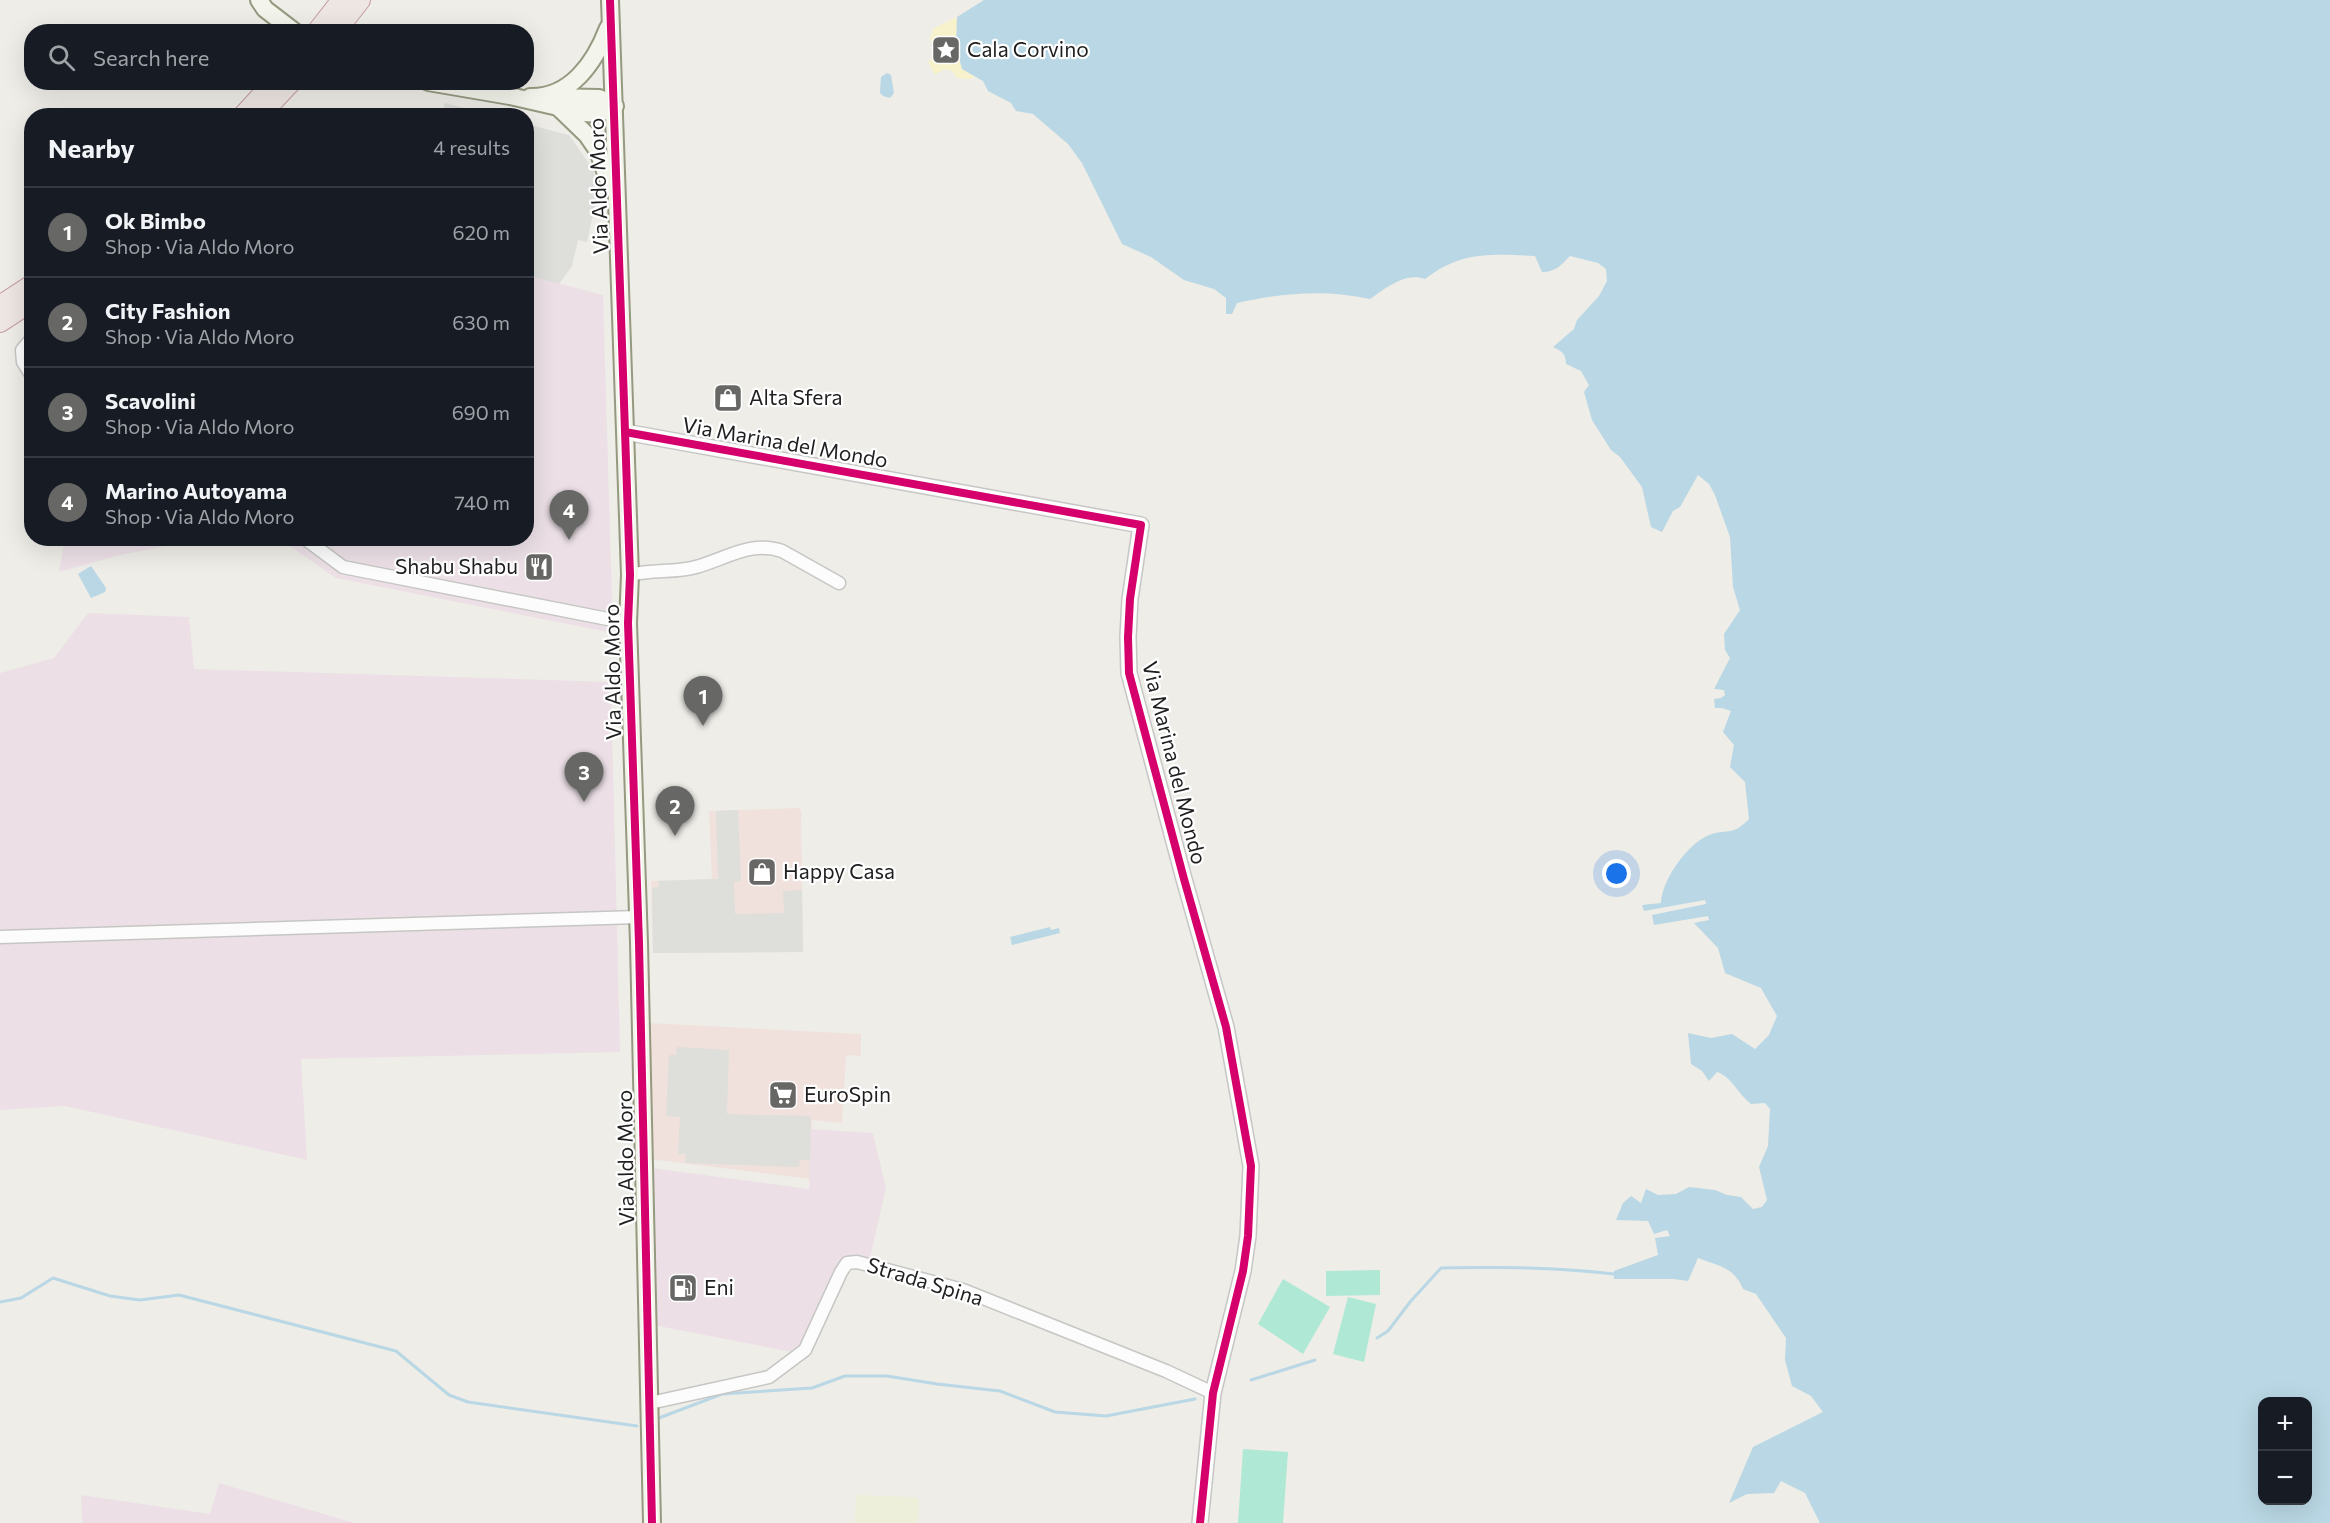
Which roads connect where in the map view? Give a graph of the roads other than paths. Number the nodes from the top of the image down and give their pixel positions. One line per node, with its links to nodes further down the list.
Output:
1 (259, 0): 6 (main road)
2 (342, 0): 7 (highway)
3 (360, 0): 8 (highway)
4 (610, 0): 5 (main road, Via Aldo Moro)
5 (610, 21): 13 (main road); 14 (main road, Via Aldo Moro)
6 (285, 24)
7 (332, 24)
8 (333, 24)
9 (267, 90): 16 (highway)
10 (283, 90): 17 (highway)
11 (475, 90): 12 (main road)
12 (510, 96): 13 (main road); 15 (main road)
13 (540, 97): 14 (main road)
14 (615, 106): 15 (main road); 18 (main road, Via Aldo Moro)
15 (558, 107): 18 (main road)
16 (250, 108)
17 (267, 108)
18 (617, 212): 21 (main road, Via Aldo Moro)
19 (24, 346): 20 (street)
20 (24, 364)
21 (625, 432): 23 (main road, Via Aldo Moro); 28 (street, Via Marina del Mondo)
22 (315, 546): 25 (street)
23 (630, 575): 24 (street); 25 (main road, Via Aldo Moro)
24 (839, 584)
25 (628, 623): 26 (main road, Via Aldo Moro)
26 (638, 917): 27 (street); 29 (main road, Via Aldo Moro)
27 (0, 937)
28 (1213, 1393): 29 (street, Strada Spina); 31 (street, Via Marina del Mondo)
29 (650, 1403): 30 (main road, Via Aldo Moro)
30 (652, 1523)
31 (1200, 1523)

